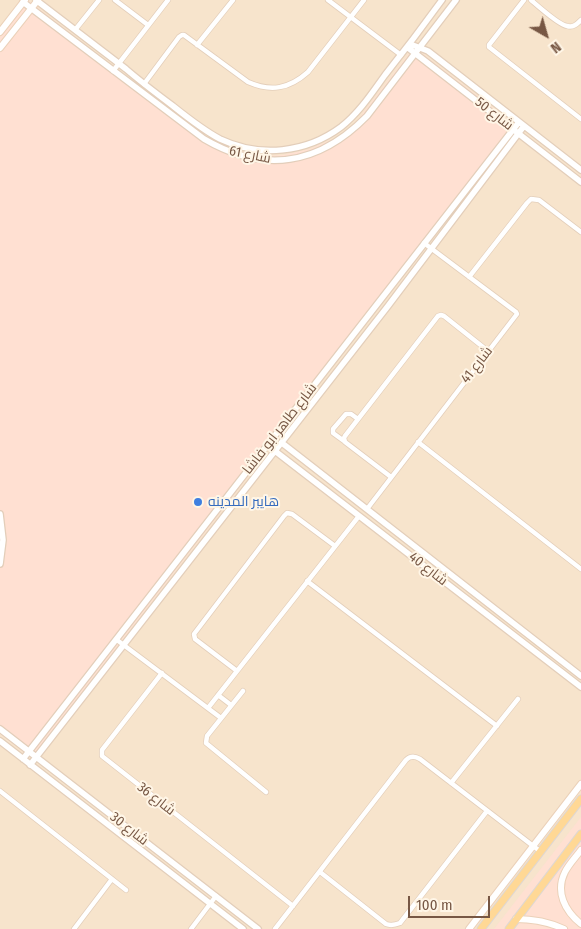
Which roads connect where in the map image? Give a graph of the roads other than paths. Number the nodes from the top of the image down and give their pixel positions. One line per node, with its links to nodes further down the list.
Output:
1 (37, 0): 13 (main road); 17 (street, شارع 61)
2 (115, 0): 16 (street)
3 (168, 0): 16 (street)
4 (233, 0): 19 (street)
5 (328, 0): 14 (street)
6 (364, 0): 14 (street)
7 (442, 0): 20 (street, شارع 61)
8 (456, 0): 22 (street, شارع 61)
9 (524, 0): 28 (street)
10 (531, 0): 15 (street)
11 (24, 1): 13 (street, شارع 61); 18 (main road)
12 (96, 1): 17 (street)
13 (31, 8): 21 (main road); 26 (street, شارع 61)
14 (350, 17): 19 (street); 24 (street)
15 (581, 20)
16 (148, 25): 25 (street)
17 (75, 30): 25 (street, شارع 61)
18 (0, 32)
19 (197, 45): 27 (street)
20 (408, 45): 22 (street, شارع 50); 23 (street, شارع 50); 24 (street, شارع 61)
21 (0, 48)
22 (420, 48): 23 (street, شارع 61); 29 (street, شارع 50)
23 (415, 54): 31 (street, شارع 50); 32 (street, شارع 61)
24 (401, 55): 30 (street, شارع 61)
25 (118, 64): 26 (street); 27 (street, شارع 61)
26 (113, 70): 32 (street, شارع 61)
27 (144, 84): 30 (street, شارع 61)
28 (581, 119)
29 (521, 124): 31 (street, شارع طاهر ابو فاشا); 33 (street, شارع 50)
30 (198, 125): 32 (street)
31 (516, 131): 34 (street, شارع 50); 36 (street, شارع طاهر ابو فاشا); 37 (street, شارع طاهر ابو فاشا)
32 (194, 132)
33 (581, 170)
34 (581, 182)
35 (581, 232): 38 (street)
36 (424, 243): 37 (street, شارع 41); 53 (street, شارع طاهر ابو فاشا)
37 (432, 248): 38 (street, شارع 41); 41 (street, شارع طاهر ابو فاشا)
38 (470, 277): 39 (street, شارع 41)
39 (488, 350): 40 (street); 43 (street, شارع 41)
40 (358, 419): 42 (street); 42 (street)
41 (282, 442): 44 (street, شارع طاهر ابو فاشا); 46 (street, شارع 40)
42 (345, 442): 45 (street)
43 (418, 442): 45 (street, شارع 41); 51 (street)
44 (275, 451): 48 (street, شارع 40); 54 (street, شارع طاهر ابو فاشا)
45 (391, 477): 46 (street, شارع 41)
46 (366, 509): 57 (street, شارع 40)
47 (0, 514): 50 (street)
48 (359, 516): 49 (street); 58 (street, شارع 40)
49 (335, 546): 52 (street); 55 (street)
50 (0, 564)
51 (581, 569)
52 (308, 581): 55 (street); 65 (street)
53 (117, 640): 54 (street); 68 (street, شارع طاهر ابو فاشا)
54 (124, 645): 56 (street); 69 (street, شارع طاهر ابو فاشا)
55 (237, 671): 60 (street)
56 (162, 673): 63 (street); 87 (street, شارع 36)
57 (581, 676)
58 (581, 687)
59 (243, 691): 62 (street)
60 (218, 695): 62 (street); 63 (street)
61 (518, 699): 65 (street)
62 (231, 705): 64 (street)
63 (208, 708): 64 (street)
64 (221, 718): 75 (street)
65 (497, 726): 72 (street)
66 (0, 728): 68 (street, شارع 30)
67 (0, 742): 70 (street, شارع 30)
68 (29, 752): 69 (street, شارع 30); 70 (street, شارع طاهر ابو فاشا)
69 (36, 757): 71 (street, شارع طاهر ابو فاشا); 85 (street, شارع 30)
70 (23, 760): 71 (street, شارع 30)
71 (30, 765): 86 (street, شارع 30)
72 (451, 783): 77 (street); 82 (street)
73 (581, 784): 79 (main road)
74 (0, 790): 83 (street)
75 (266, 792)
76 (581, 800): 81 (main road)
77 (487, 811): 79 (street); 82 (street)
78 (581, 834): 88 (main road)
79 (533, 846): 81 (street); 95 (main road)
80 (581, 850): 89 (main road)
81 (541, 852): 96 (main road)
82 (320, 872): 87 (street)
83 (112, 879): 84 (street); 90 (street)
84 (126, 890)
85 (216, 896): 86 (street); 93 (street, شارع 30)
86 (210, 904): 91 (street); 92 (street, شارع 30)
87 (293, 906): 94 (street)
88 (516, 923): 97 (main road); 98 (main road)
89 (581, 924)
90 (74, 929)
91 (191, 929)
92 (243, 929)
93 (258, 929)
94 (275, 929)
95 (469, 929)
96 (481, 929)
97 (509, 929)
98 (564, 929)

